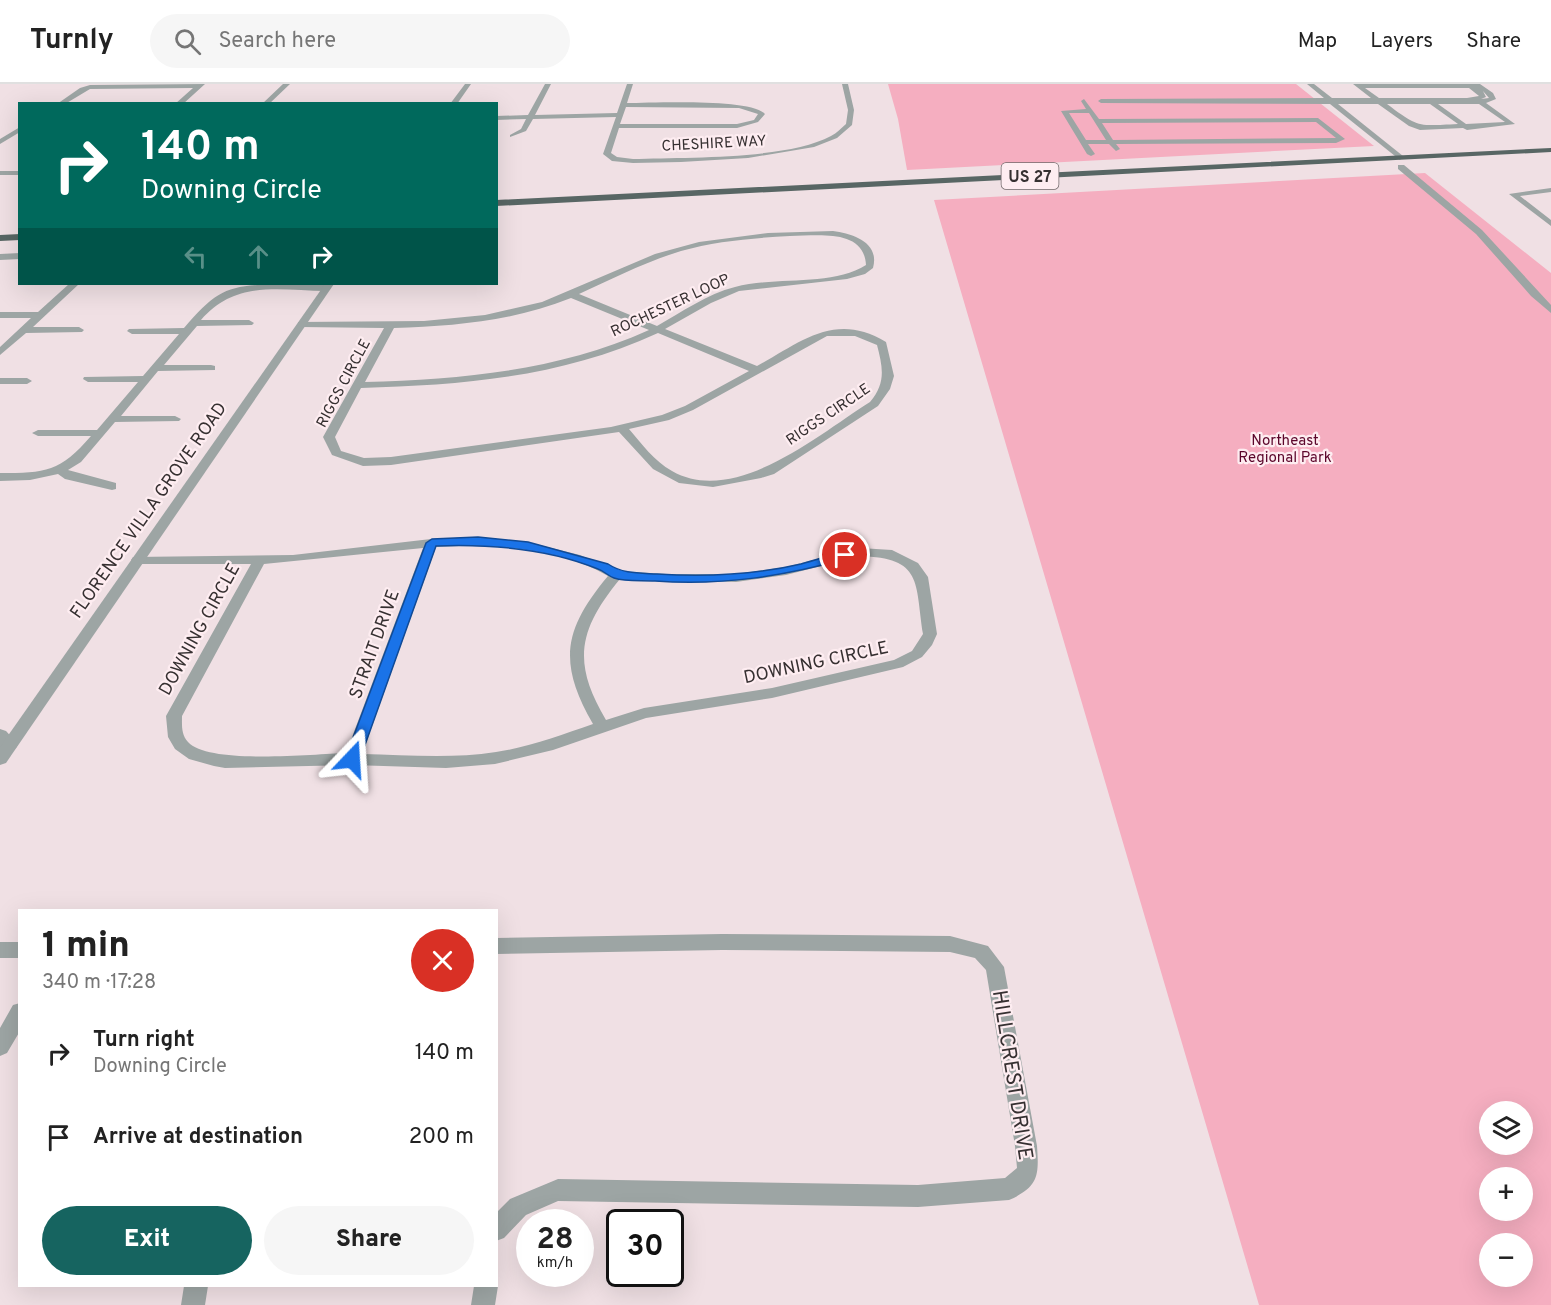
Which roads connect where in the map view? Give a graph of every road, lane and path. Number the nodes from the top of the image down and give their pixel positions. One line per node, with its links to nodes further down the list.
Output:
1 (287, 84): 16 (street)
2 (468, 84): 17 (street)
3 (548, 84): 22 (street)
4 (630, 84): 18 (street, CHESHIRE WAY)
5 (845, 84): 25 (street, CHESHIRE WAY)
6 (1310, 84): 10 (street)
7 (201, 85): 14 (street); 15 (street)
8 (1358, 85): 9 (street); 11 (street)
9 (1474, 85): 13 (street)
10 (1332, 101): 11 (street); 19 (street); 40 (street)
11 (1380, 101): 12 (street); 27 (street)
12 (1429, 101): 13 (street); 27 (street)
13 (1478, 101): 27 (street)
14 (63, 102)
15 (180, 102)
16 (267, 102)
17 (454, 102)
18 (623, 105): 21 (street, CHESHIRE WAY); 25 (street)
19 (1090, 111): 24 (street); 33 (street)
20 (498, 115): 22 (street)
21 (620, 115): 22 (street); 25 (street, CHESHIRE WAY)
22 (531, 116): 30 (street)
23 (1205, 120): 24 (street); 26 (street); 35 (street)
24 (1097, 121): 34 (street)
25 (616, 126)
26 (1212, 128)
27 (1467, 128)
28 (18, 130): 31 (street)
29 (1219, 135): 35 (street)
30 (512, 136)
31 (1, 141): 32 (street)
32 (18, 141)
33 (1083, 142): 34 (street); 38 (street)
34 (1111, 142): 35 (street); 36 (street)
35 (1226, 142)
36 (1206, 150)
37 (1551, 151): 40 (highway)
38 (1091, 154)
39 (1551, 159): 40 (highway, US 27)
40 (1401, 162): 44 (highway, US 27); 46 (highway, US 27); 56 (street)
41 (1420, 171): 56 (street)
42 (0, 173): 43 (street)
43 (18, 173)
44 (1052, 175): 46 (highway); 47 (highway, US 27)
45 (1551, 190): 49 (street)
46 (898, 192): 48 (highway, US 27)
47 (498, 203)
48 (498, 212)
49 (1550, 223)
50 (18, 227): 51 (highway)
51 (0, 228)
52 (18, 237): 53 (highway)
53 (0, 238)
54 (18, 256): 55 (street)
55 (0, 257)
56 (1512, 268): 62 (street)
57 (73, 285): 64 (street)
58 (227, 285): 59 (street)
59 (243, 290): 60 (street); 68 (street)
60 (325, 290): 66 (street, FLORENCE VILLA GROVE ROAD)
61 (570, 294): 67 (street); 71 (street); 71 (street, ROCHESTER LOOP)
62 (1551, 310)
63 (0, 315): 64 (street)
64 (40, 315): 69 (street)
65 (249, 323): 68 (street)
66 (301, 324): 67 (street); 91 (street, FLORENCE VILLA GROVE ROAD)
67 (390, 326): 81 (street, RIGGS CIRCLE)
68 (190, 327): 72 (street); 74 (street)
69 (24, 330): 70 (street); 73 (street)
70 (79, 330)
71 (657, 330): 76 (street); 81 (street, ROCHESTER LOOP)
72 (132, 331)
73 (0, 352)
74 (156, 368): 75 (street); 78 (street)
75 (212, 368)
76 (757, 370): 84 (street, RIGGS CIRCLE); 84 (street, RIGGS CIRCLE)
77 (88, 379): 78 (street)
78 (146, 379): 82 (street)
79 (0, 381): 80 (street)
80 (27, 381)
81 (359, 385): 84 (street, RIGGS CIRCLE)
82 (113, 419): 83 (street); 86 (street)
83 (176, 419)
84 (622, 428)
85 (38, 433): 86 (street)
86 (100, 433): 87 (street)
87 (59, 470): 88 (street); 89 (street)
88 (0, 477)
89 (112, 486)
90 (432, 543): 92 (street, DOWNING CIRCLE); 93 (street, DOWNING CIRCLE); 97 (street, STRAIT DRIVE)
91 (138, 560): 92 (street, DOWNING CIRCLE); 95 (street, FLORENCE VILLA GROVE ROAD)
92 (260, 560): 97 (street, DOWNING CIRCLE)
93 (616, 575): 94 (street); 94 (street, DOWNING CIRCLE)
94 (602, 726): 97 (street, DOWNING CIRCLE)
95 (3, 742): 96 (street, FLORENCE VILLA GROVE ROAD)
96 (0, 759)
97 (352, 759)
98 (498, 946): 103 (street, HILLCREST DRIVE)
99 (0, 950): 100 (street)
100 (18, 950)
101 (18, 1015): 102 (street)
102 (0, 1047)
103 (498, 1228)
104 (196, 1287): 106 (street)
105 (486, 1287): 107 (street)
106 (193, 1305)
107 (483, 1305)

